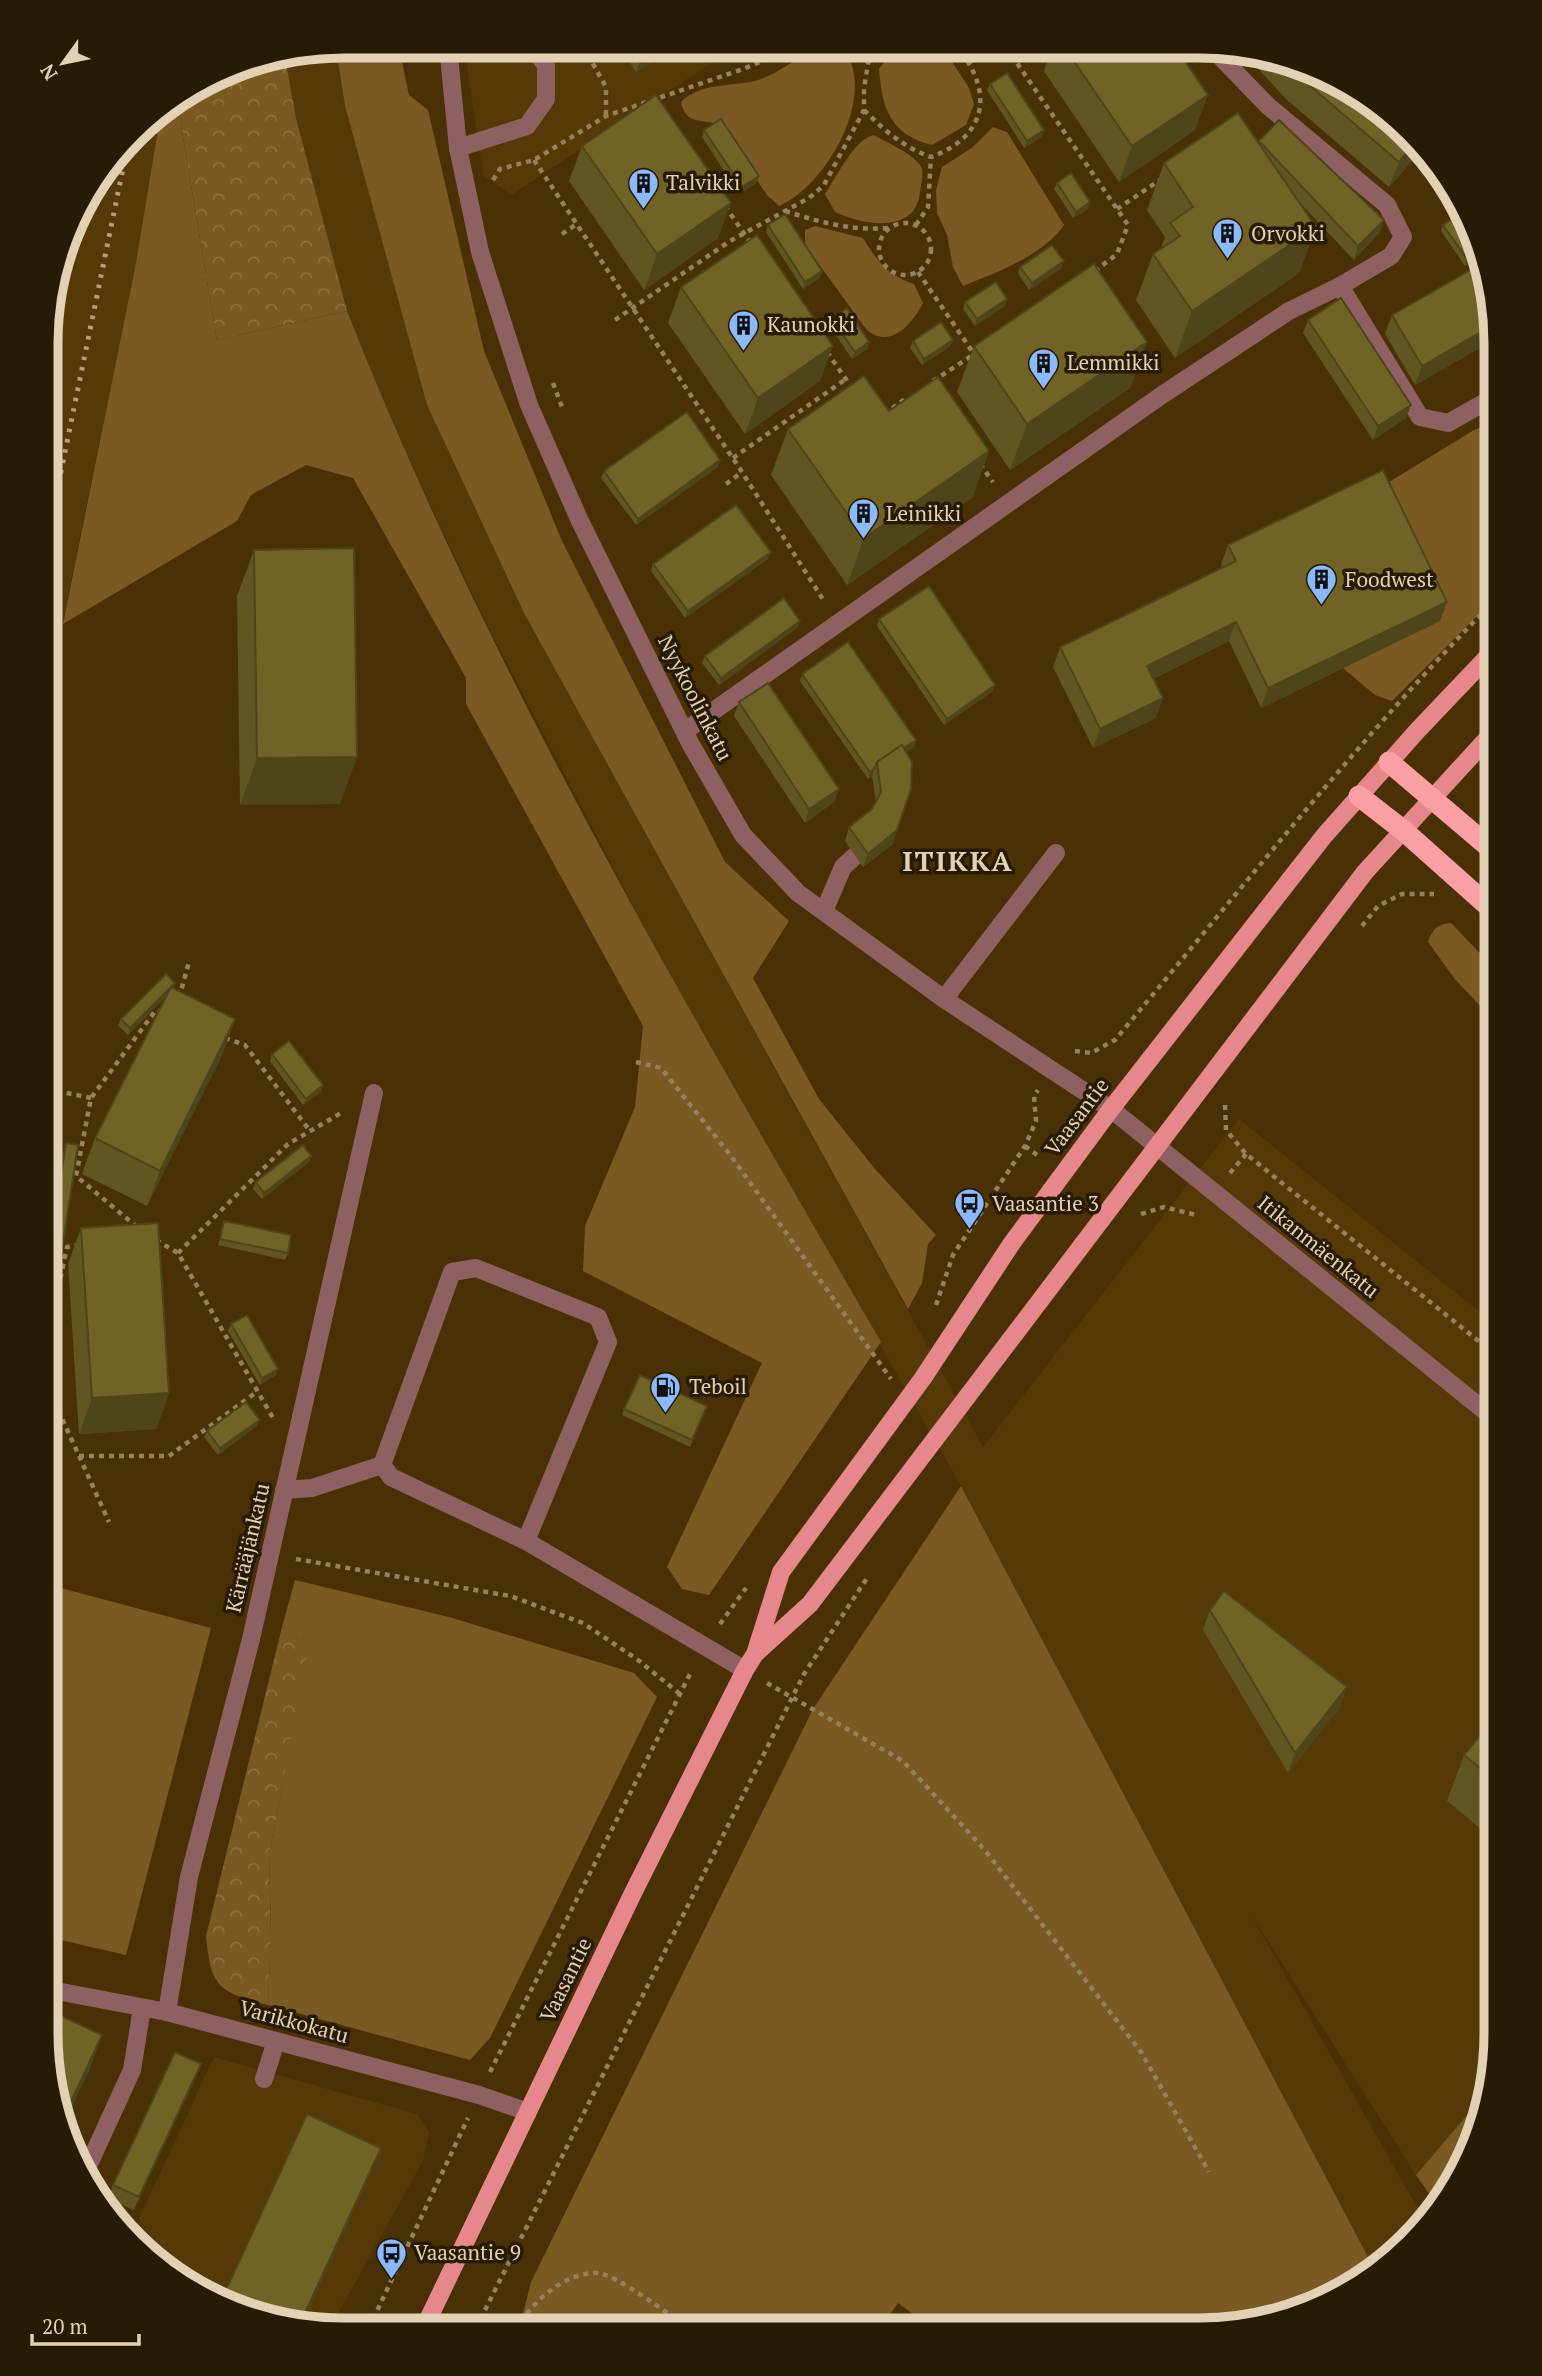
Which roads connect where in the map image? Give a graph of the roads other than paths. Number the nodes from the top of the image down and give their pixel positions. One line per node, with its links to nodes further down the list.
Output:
1 (449, 58): 4 (street, Nyykoolinkatu)
2 (540, 58): 4 (street)
3 (1222, 58): 5 (street)
4 (458, 148): 8 (street, Nyykoolinkatu)
5 (1340, 286): 6 (street); 8 (street)
6 (1484, 403)
7 (1484, 661): 10 (main road, Vaasantie)
8 (685, 731): 18 (street, Nyykoolinkatu)
9 (1484, 742): 12 (main road, Vaasantie)
10 (1389, 762): 11 (main road, Vaasantie); 12 (highway)
11 (1359, 796): 13 (highway); 21 (main road, Vaasantie)
12 (1432, 800): 13 (main road, Vaasantie); 14 (highway)
13 (1404, 831): 17 (highway); 22 (main road, Vaasantie)
14 (1484, 843)
15 (1056, 853): 19 (street)
16 (855, 856): 18 (street)
17 (1484, 902)
18 (824, 911): 19 (street, Nyykoolinkatu)
19 (944, 999): 21 (street, Nyykoolinkatu)
20 (374, 1093): 25 (street, Kärrääjänkatu)
21 (1111, 1108): 22 (street, Itikanmäenkatu); 27 (main road, Vaasantie)
22 (1157, 1146): 23 (street, Itikanmäenkatu); 27 (main road, Vaasantie)
23 (1484, 1410)
24 (382, 1465): 25 (street); 26 (street); 26 (street)
25 (284, 1490): 30 (street, Kärrääjänkatu)
26 (526, 1541): 27 (street)
27 (750, 1662): 33 (main road, Vaasantie)
28 (58, 1991): 29 (street, Varikkokatu)
29 (142, 2008): 30 (street, Varikkokatu); 34 (street)
30 (167, 2012): 31 (street, Varikkokatu)
31 (276, 2041): 32 (street); 33 (street, Varikkokatu)
32 (264, 2079)
33 (528, 2112): 35 (main road, Vaasantie)
34 (89, 2163)
35 (429, 2318)

